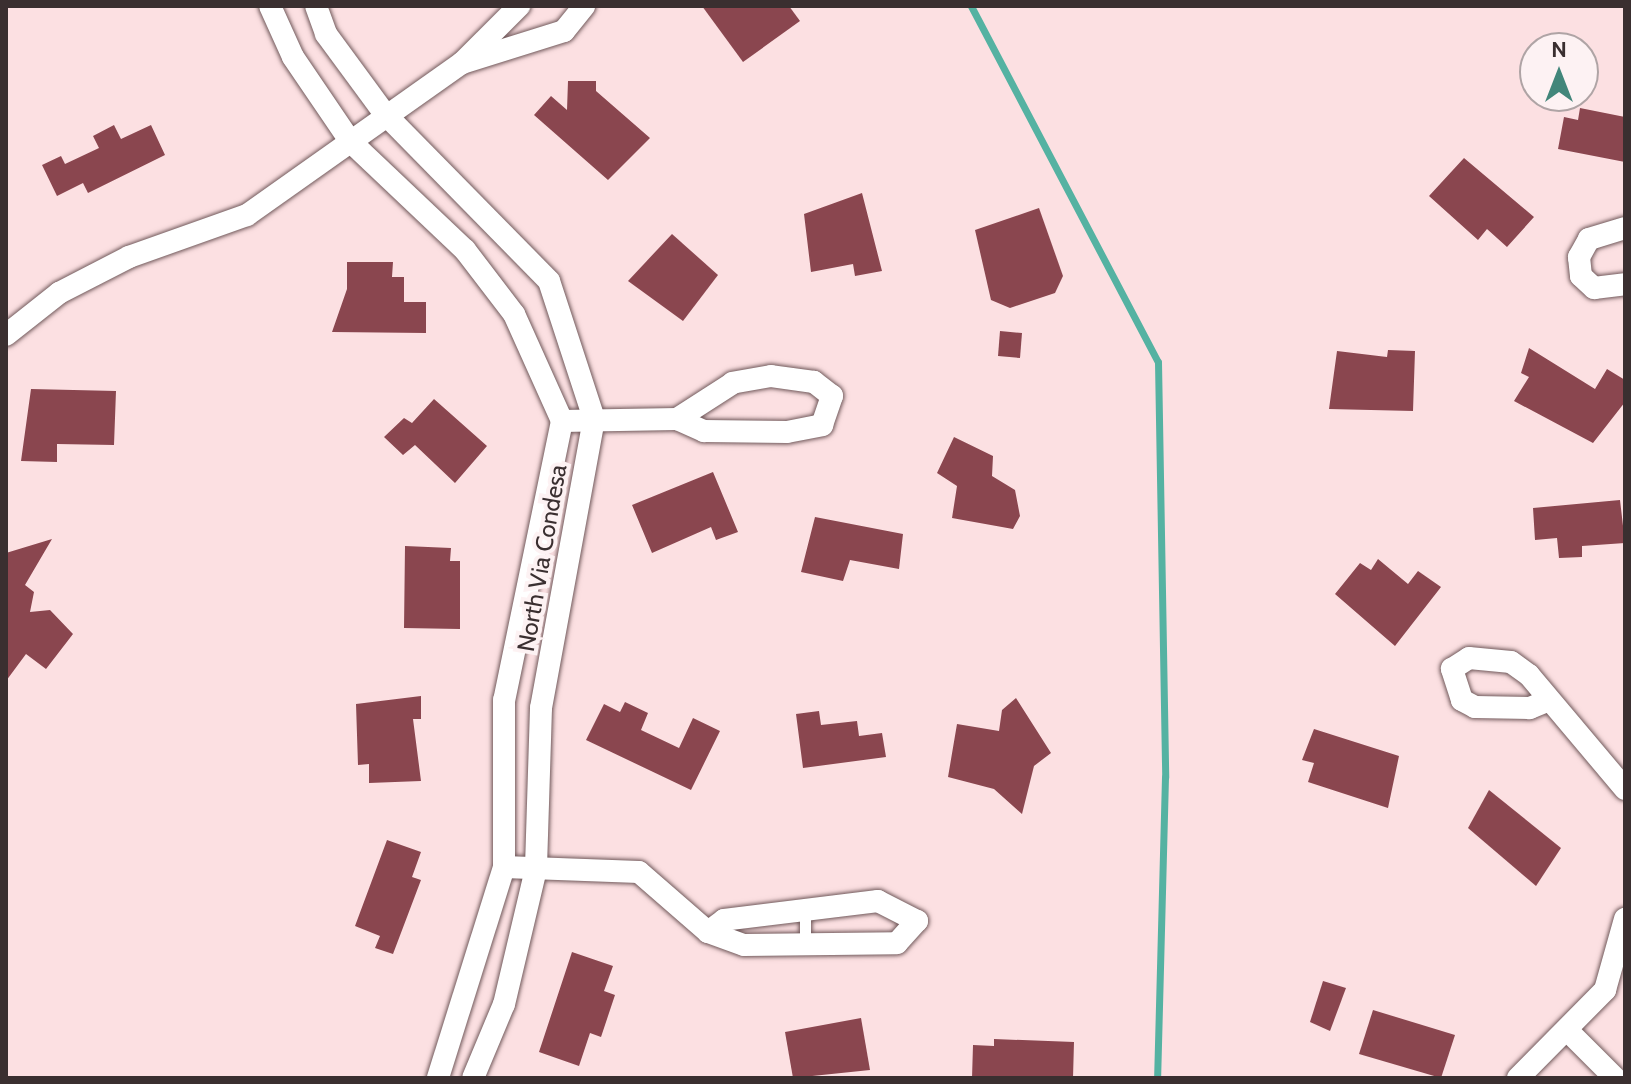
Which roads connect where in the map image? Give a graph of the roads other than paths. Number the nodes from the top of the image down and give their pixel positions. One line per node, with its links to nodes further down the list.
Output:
1 (270, 6): 7 (street)
2 (316, 6): 6 (street, North Via Condesa)
3 (519, 6): 5 (street)
4 (584, 6): 5 (street)
5 (462, 63): 6 (street)
6 (384, 113): 7 (street); 11 (street, North Via Condesa)
7 (350, 141): 10 (street); 13 (street)
8 (1625, 228): 9 (street)
9 (1625, 284)
10 (6, 335)
11 (594, 419): 12 (street); 13 (street); 17 (street, North Via Condesa)
12 (677, 419): 12 (street)
13 (562, 421): 16 (street, North Via Condesa)
14 (1549, 700): 15 (street)
15 (1625, 789)
16 (504, 867): 17 (street); 23 (street, North Via Condesa)
17 (536, 869): 20 (street); 24 (street, North Via Condesa)
18 (805, 912): 20 (street); 21 (lane); 21 (street)
19 (1625, 919): 22 (street)
20 (708, 932): 21 (street)
21 (805, 947)
22 (1570, 1033): 25 (street); 26 (street)
23 (438, 1078)
24 (473, 1078)
25 (1518, 1078)
26 (1615, 1078)

